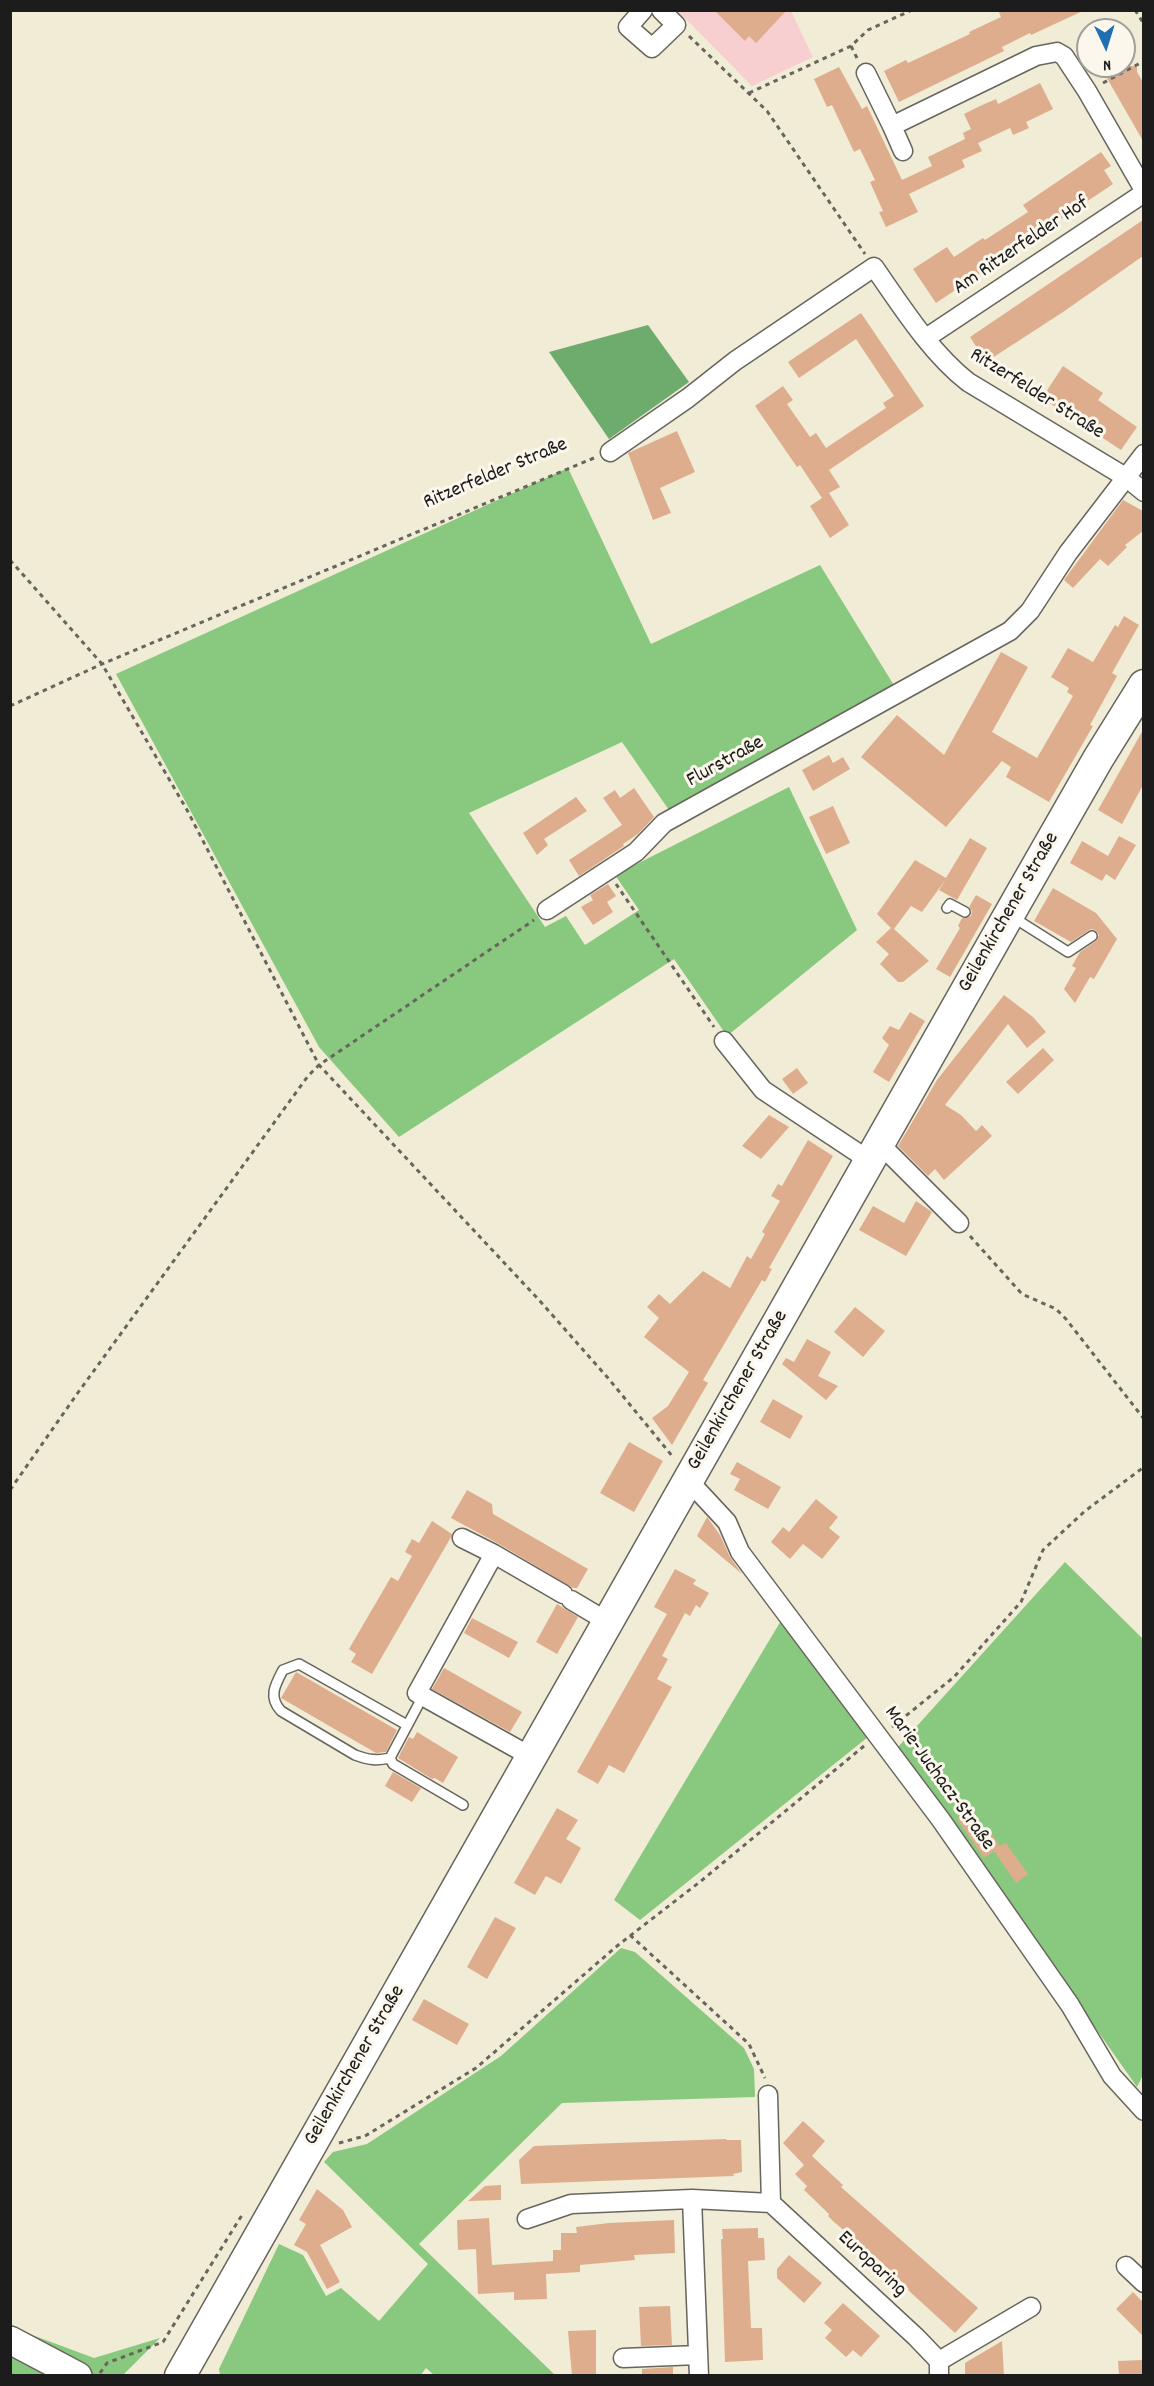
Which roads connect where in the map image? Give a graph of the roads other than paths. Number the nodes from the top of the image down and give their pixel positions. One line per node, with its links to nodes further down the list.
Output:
1 (643, 10): 2 (street)
2 (661, 10)
3 (866, 73): 4 (street)
4 (892, 126): 5 (street); 6 (street)
5 (903, 151)
6 (1143, 191): 7 (street, Am Ritzerfelder Hof)
7 (926, 338): 8 (street, Ritzerfelder Straße); 10 (street, Ritzerfelder Straße)
8 (610, 452)
9 (1143, 454): 10 (street, Flurstraße)
10 (1127, 478): 11 (street, Ritzerfelder Straße); 14 (street, Flurstraße)
11 (1143, 492)
12 (1143, 685): 16 (main road, Geilenkirchener Straße)
13 (947, 908): 15 (lane)
14 (547, 910)
15 (965, 912)
16 (1001, 924): 17 (lane); 19 (main road, Geilenkirchener Straße)
17 (1092, 936)
18 (724, 1041): 19 (street)
19 (875, 1152): 20 (street); 21 (main road, Geilenkirchener Straße)
20 (959, 1223)
21 (688, 1480): 24 (main road, Geilenkirchener Straße); 31 (street, Marie-Juchacz-Straße)
22 (462, 1538): 23 (street)
23 (494, 1554): 24 (street); 25 (street)
24 (608, 1622): 27 (main road, Geilenkirchener Straße)
25 (423, 1696): 26 (lane); 27 (street)
26 (407, 1725): 28 (lane); 28 (lane)
27 (530, 1756): 43 (main road, Geilenkirchener Straße)
28 (390, 1758): 29 (lane)
29 (463, 1805)
30 (768, 2096): 33 (street)
31 (1143, 2111)
32 (692, 2199): 33 (street); 34 (street); 39 (street)
33 (771, 2203): 41 (street, Europaring)
34 (527, 2219)
35 (1126, 2266): 36 (street)
36 (1143, 2283)
37 (1031, 2307): 41 (street, Europaring)
38 (10, 2340): 42 (street)
39 (698, 2355): 40 (street); 44 (street)
40 (623, 2358)
41 (939, 2368)
42 (78, 2376)
43 (180, 2376)
44 (699, 2376)

